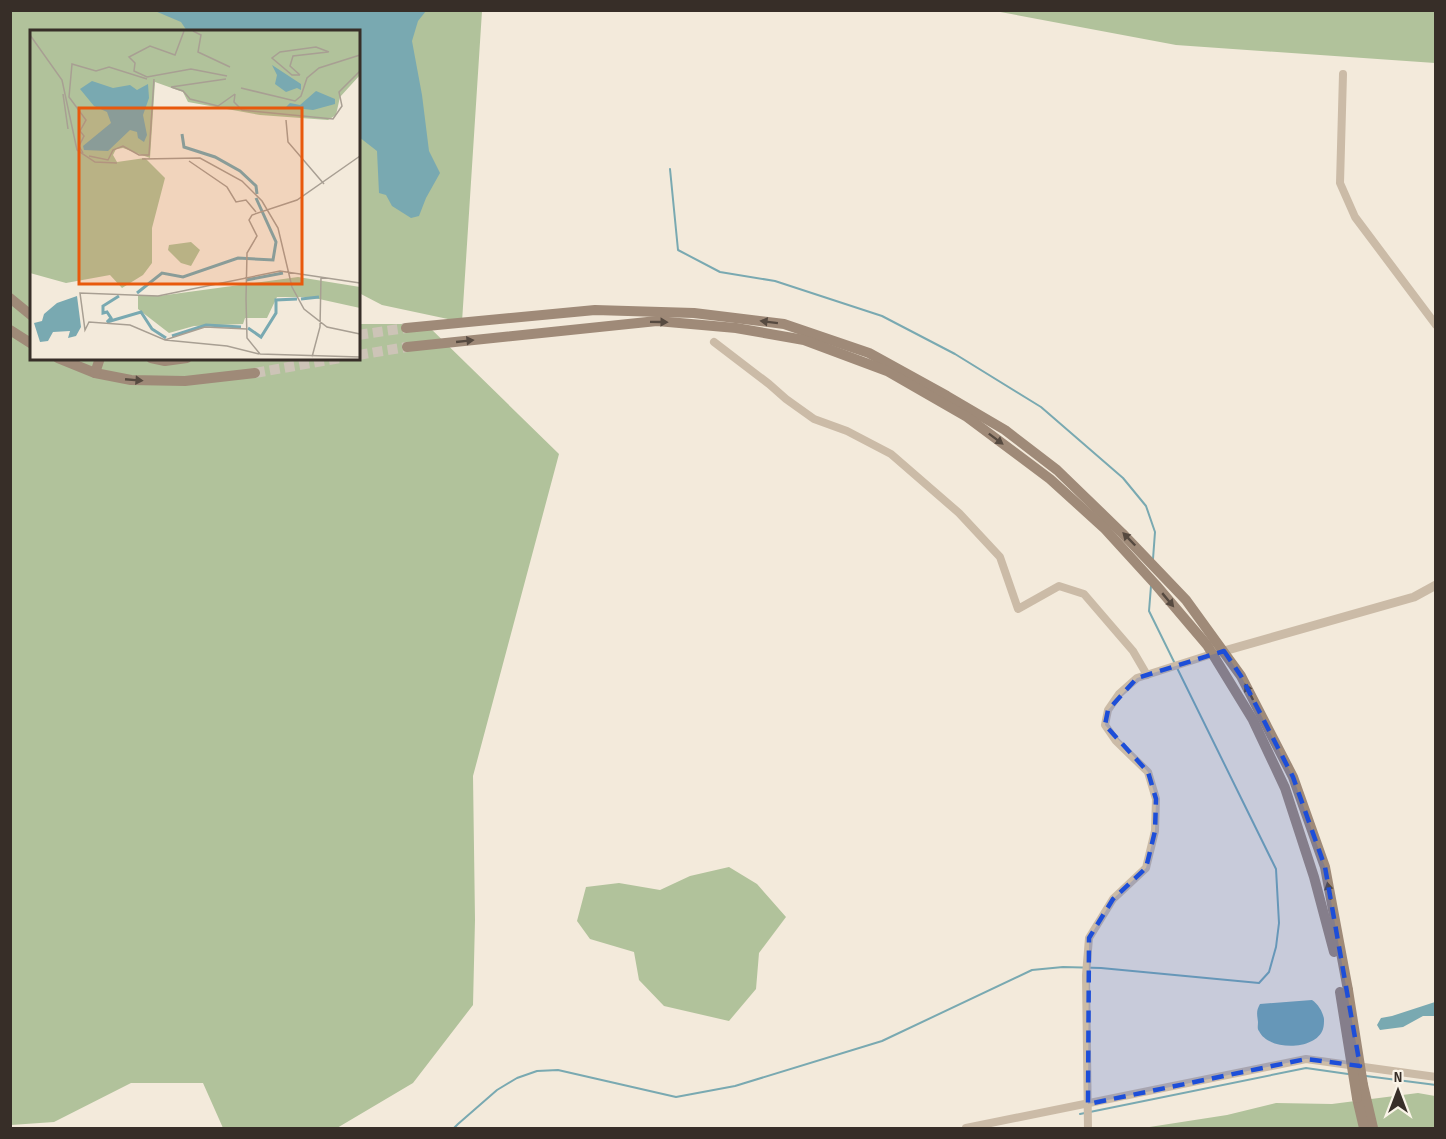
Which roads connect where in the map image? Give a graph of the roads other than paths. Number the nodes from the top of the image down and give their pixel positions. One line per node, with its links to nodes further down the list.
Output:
1 (1343, 74): 4 (street)
2 (10, 298): 3 (main road)
3 (30, 314)
4 (1436, 325)
5 (406, 328): 14 (main road, one-way to 5)
6 (10, 330): 8 (main road)
7 (714, 342): 20 (street)
8 (30, 343)
9 (407, 347): 15 (main road, one-way to 15)
10 (62, 360): 12 (main road)
11 (99, 360): 12 (main road)
12 (95, 373): 13 (main road, one-way to 13)
13 (255, 373)
14 (1037, 455): 15 (main road); 16 (main road)
15 (1032, 466): 16 (main road)
16 (1067, 487): 18 (main road, one-way to 16); 21 (main road, one-way to 21)
17 (1436, 585): 18 (street)
18 (1224, 651): 19 (street); 21 (main road, one-way to 18)
19 (1212, 654): 20 (street)
20 (1147, 675): 23 (street)
21 (1344, 991): 26 (main road, bridge); 27 (main road, bridge)
22 (1436, 1077): 23 (street)
23 (1088, 1104): 24 (street); 25 (street)
24 (966, 1128)
25 (1088, 1128)
26 (1364, 1128)
27 (1373, 1128)

